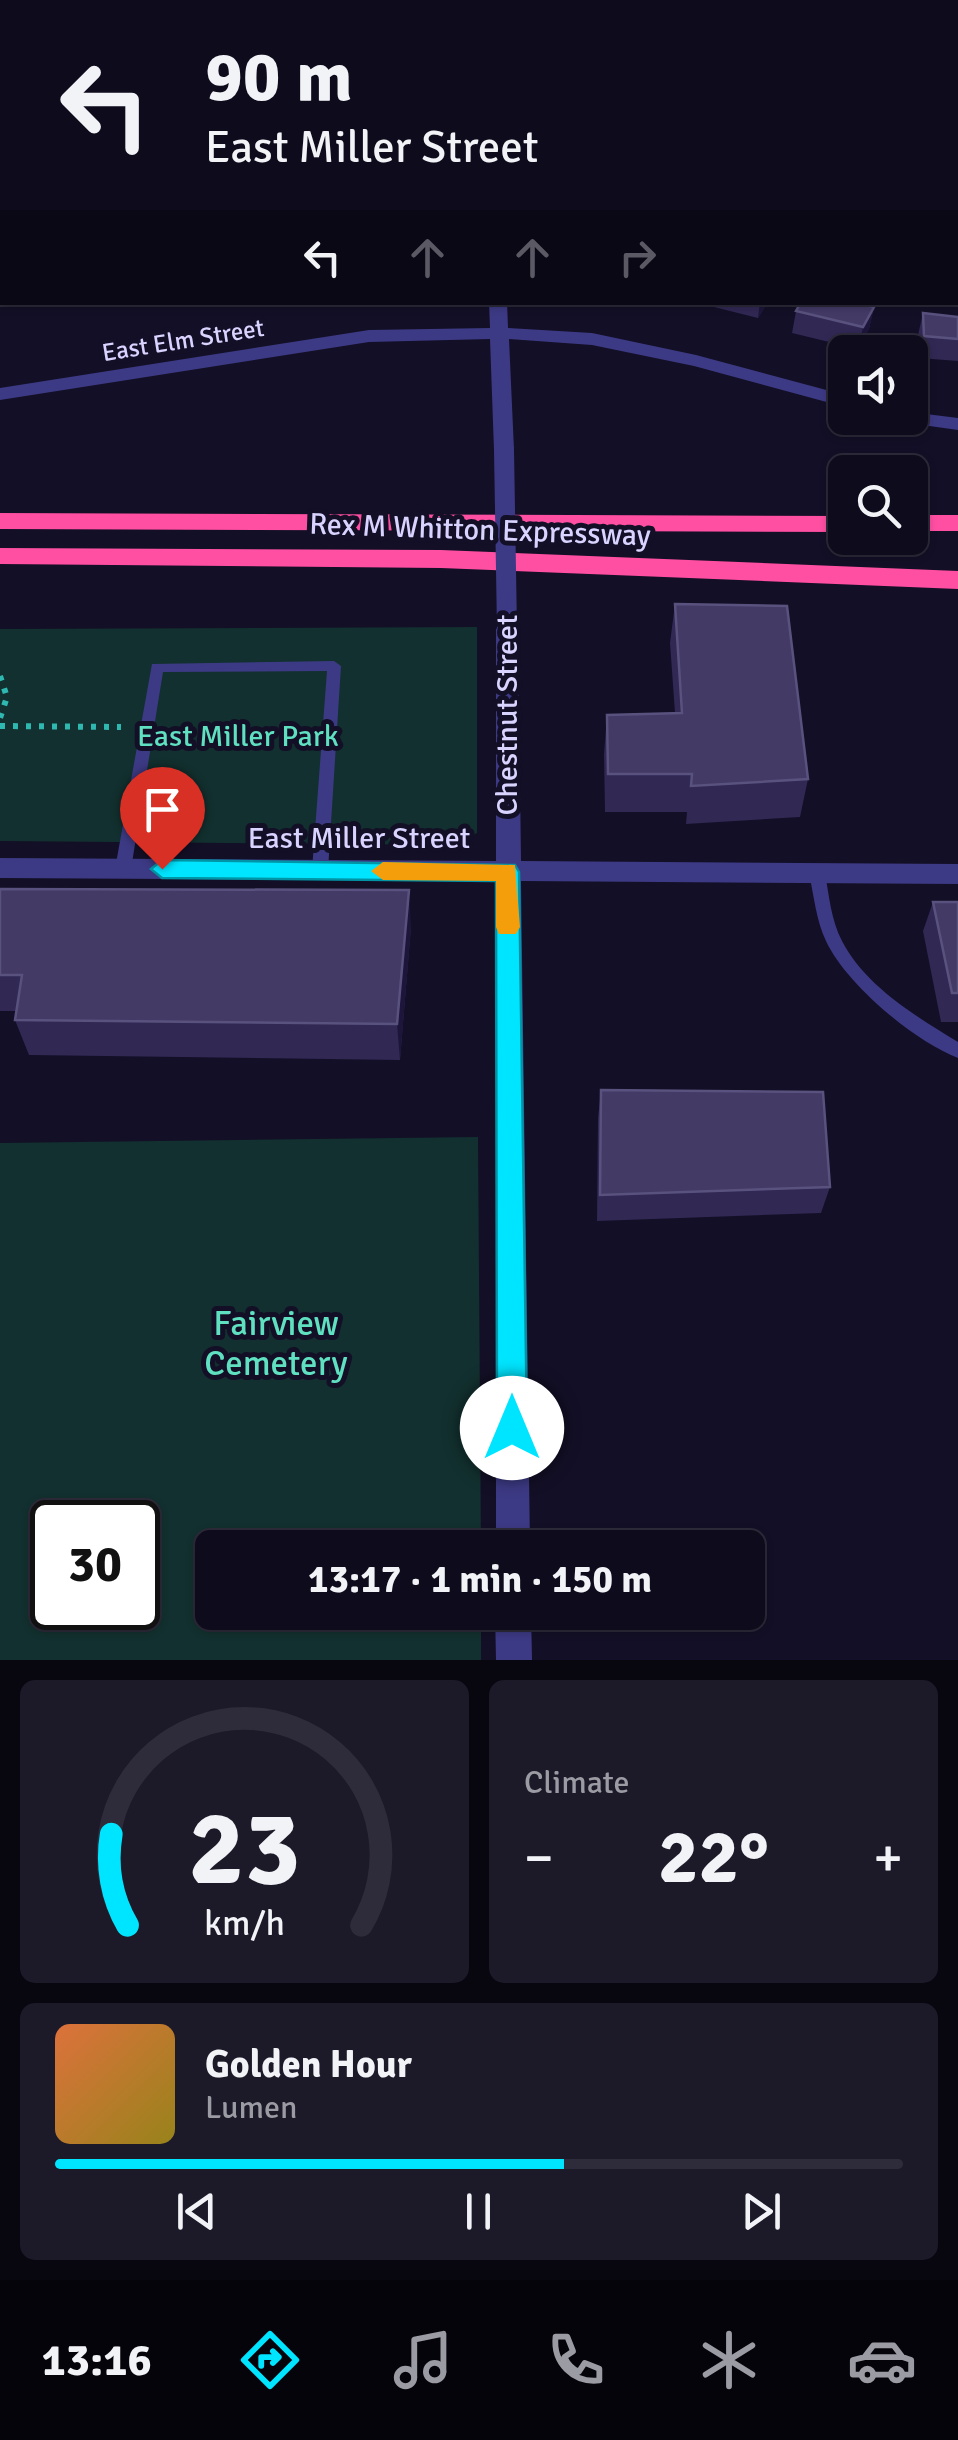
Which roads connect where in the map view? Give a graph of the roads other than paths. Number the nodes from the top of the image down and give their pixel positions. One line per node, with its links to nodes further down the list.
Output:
1 (498, 305): 2 (street, Chestnut Street)
2 (498, 332): 3 (street, East Elm Street); 4 (street, East Elm Street); 16 (street, Chestnut Street, bridge)
3 (0, 394)
4 (828, 397)
5 (928, 420): 6 (street)
6 (958, 424)
7 (0, 521): 8 (highway, Rex M Whitton Expressway)
8 (828, 524)
9 (928, 524): 10 (highway)
10 (958, 524)
11 (0, 556): 12 (highway, Rex M Whitton Expressway)
12 (958, 580)
13 (0, 868): 14 (street, East Miller Street)
14 (123, 869): 15 (street, East Miller Street); 15 (lane)
15 (320, 870): 16 (street, East Miller Street)
16 (507, 872): 17 (street, East Miller Street); 20 (street, Chestnut Street)
17 (817, 873): 18 (street, East Miller Street); 19 (lane)
18 (958, 874)
19 (958, 1051)
20 (513, 1530)
21 (513, 1630): 22 (street)
22 (514, 1660)

